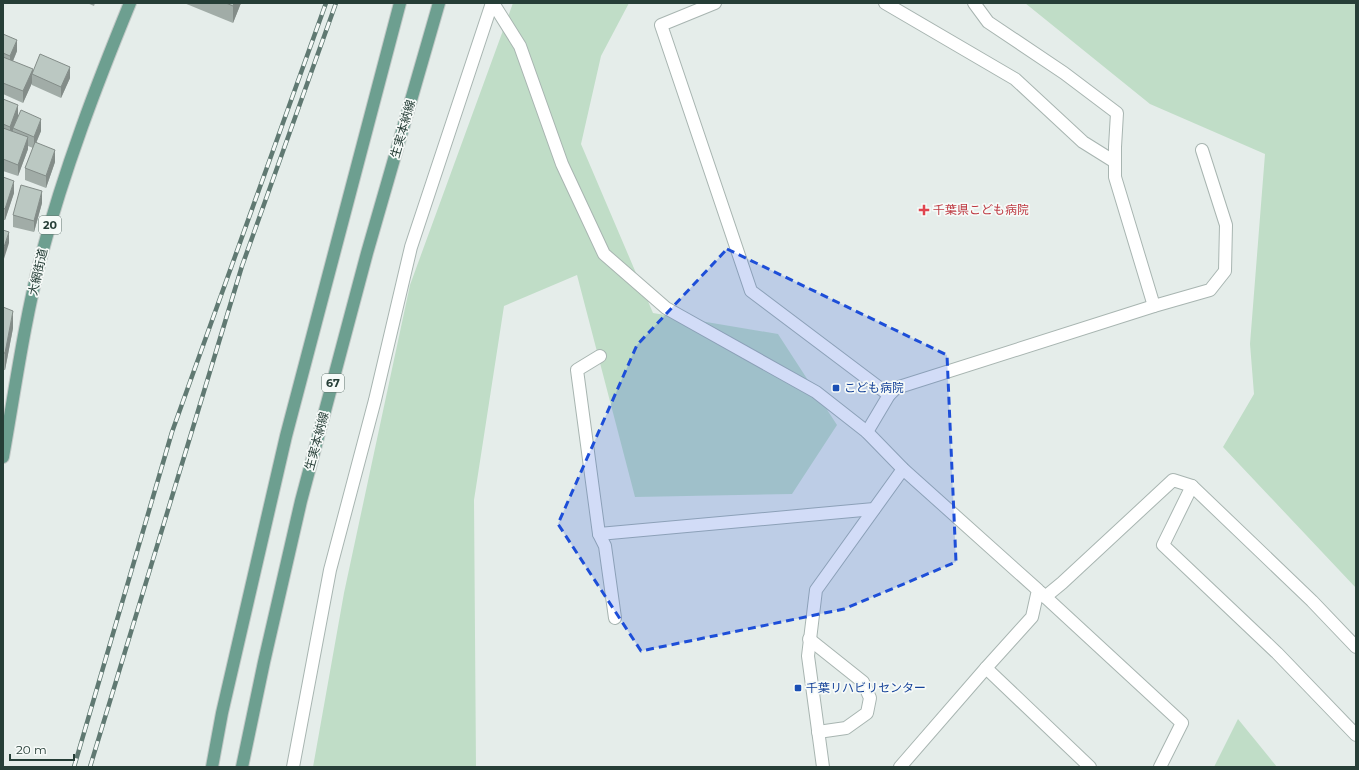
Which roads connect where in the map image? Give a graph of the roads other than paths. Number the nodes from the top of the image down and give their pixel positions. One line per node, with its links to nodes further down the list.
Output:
1 (130, 3): 14 (main road, 大網街道 / 20)
2 (400, 3): 26 (main road)
3 (439, 3): 27 (main road, 生実本納線 / 67)
4 (492, 3): 13 (street); 28 (street)
5 (715, 3): 12 (street)
6 (885, 3): 9 (street)
7 (974, 3): 9 (street)
8 (1202, 150): 10 (street)
9 (1115, 162): 10 (street)
10 (1154, 306): 12 (street)
11 (600, 356): 18 (street)
12 (889, 395): 13 (street)
13 (867, 432): 15 (street)
14 (3, 457)
15 (903, 470): 17 (street); 19 (street)
16 (1192, 486): 19 (street); 22 (street); 25 (street)
17 (874, 509): 18 (street); 21 (street)
18 (598, 534): 20 (street)
19 (1042, 594): 23 (street); 32 (street)
20 (615, 618)
21 (809, 639): 24 (street); 24 (street)
22 (1356, 646)
23 (986, 668): 30 (street); 31 (street)
24 (818, 732): 29 (street)
25 (1356, 735)
26 (212, 767)
27 (242, 767)
28 (293, 767)
29 (823, 767)
30 (900, 767)
31 (1090, 767)
32 (1160, 767)

